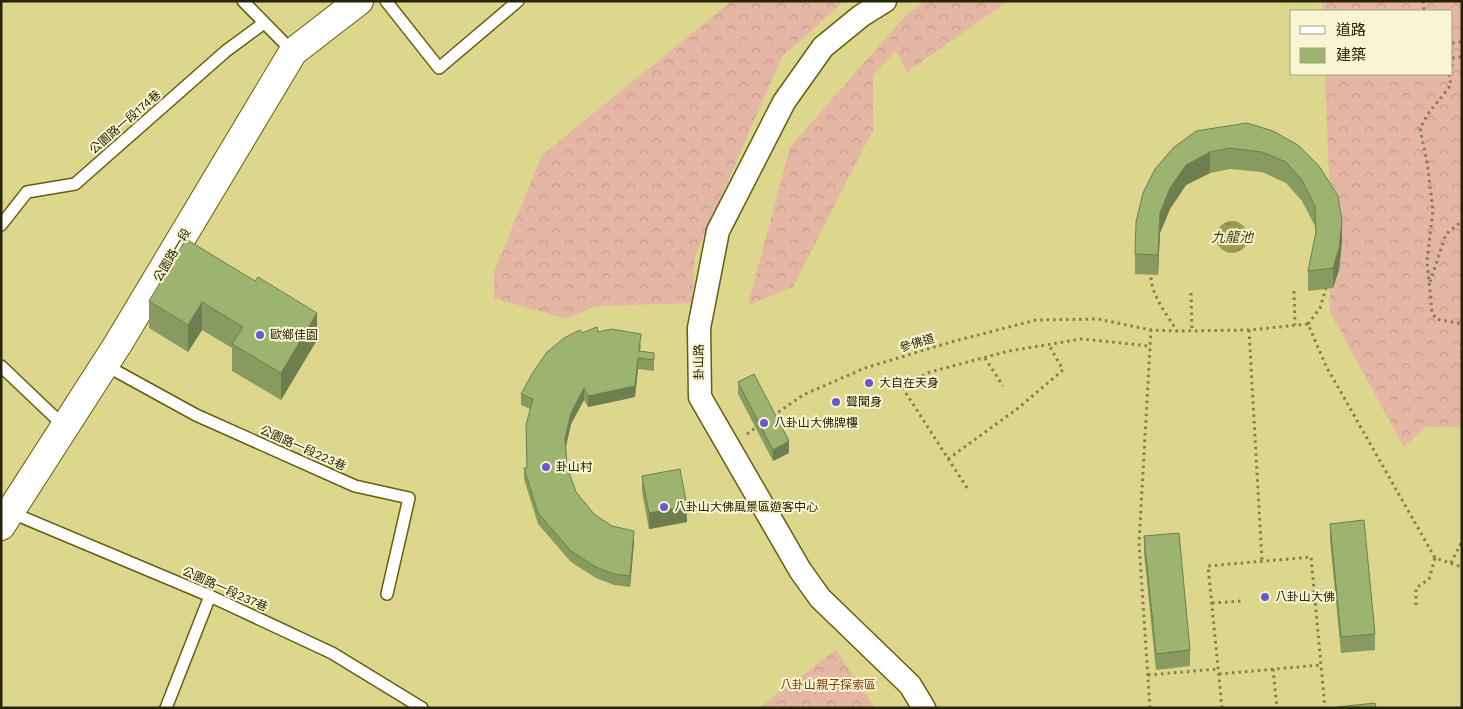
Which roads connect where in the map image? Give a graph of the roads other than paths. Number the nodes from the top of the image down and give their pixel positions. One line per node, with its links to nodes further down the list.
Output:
1 (243, 1): 6 (lane)
2 (359, 1): 7 (main road, 公園路一段)
3 (386, 1): 4 (lane)
4 (518, 1)
5 (885, 1): 17 (street, 卦山路)
6 (264, 23): 7 (lane); 8 (lane, 公園路一段174巷)
7 (293, 52): 9 (main road, 公園路一段)
8 (1, 225)
9 (104, 365): 11 (main road, 公園路一段); 13 (lane, 公園路一段223巷)
10 (1, 366): 11 (lane)
11 (64, 427): 12 (main road, 公園路一段)
12 (6, 519): 14 (lane, 公園路一段237巷)
13 (387, 594)
14 (210, 596): 15 (lane); 16 (lane, 公園路一段237巷)
15 (166, 708)
16 (422, 708)
17 (924, 708)

